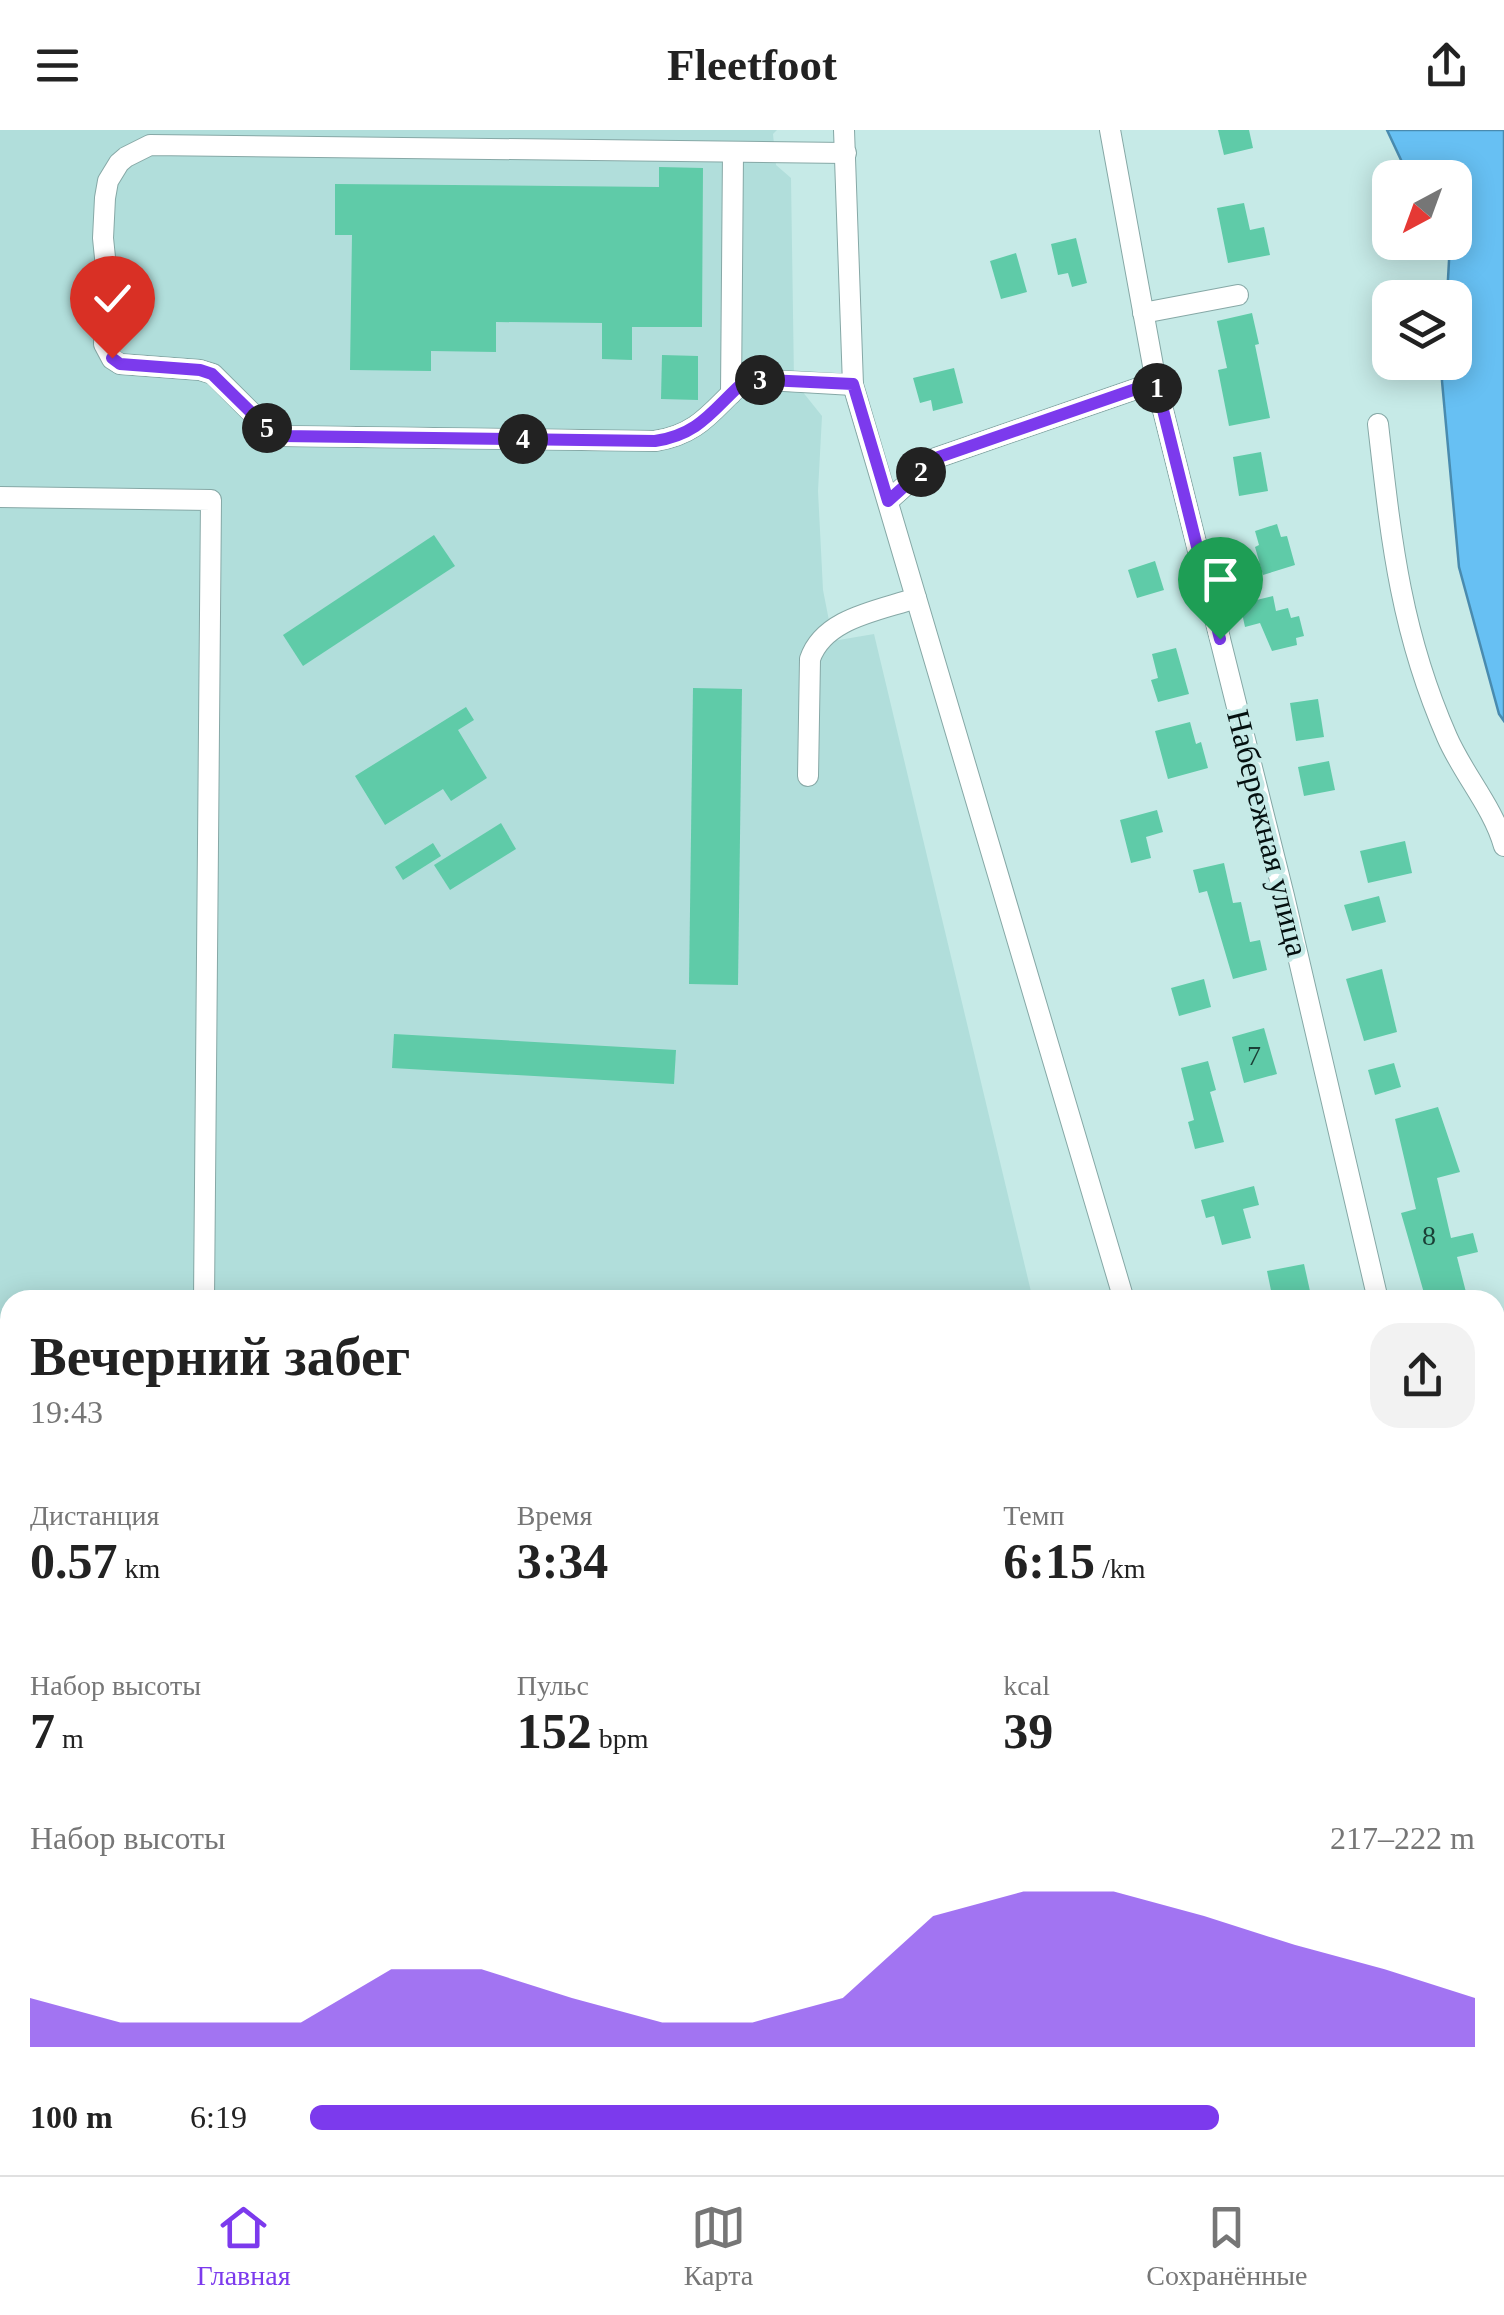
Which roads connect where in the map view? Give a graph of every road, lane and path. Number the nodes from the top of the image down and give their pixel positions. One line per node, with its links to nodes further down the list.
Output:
1 (844, 130): 4 (street)
2 (1110, 130): 6 (street, Набережная улица)
3 (733, 152): 4 (street); 9 (street); 9 (street)
4 (846, 153): 8 (street)
5 (1238, 294): 6 (street)
6 (1143, 313): 7 (street, Набережная улица)
7 (1156, 382): 12 (street); 18 (street, Набережная улица)
8 (853, 384): 9 (street); 12 (street)
9 (732, 394)
10 (1378, 424): 15 (street)
11 (0, 497): 16 (street)
12 (888, 501): 13 (street)
13 (916, 598): 14 (street); 17 (street)
14 (808, 776)
15 (1504, 846)
16 (204, 1290)
17 (1121, 1290)
18 (1376, 1290)

